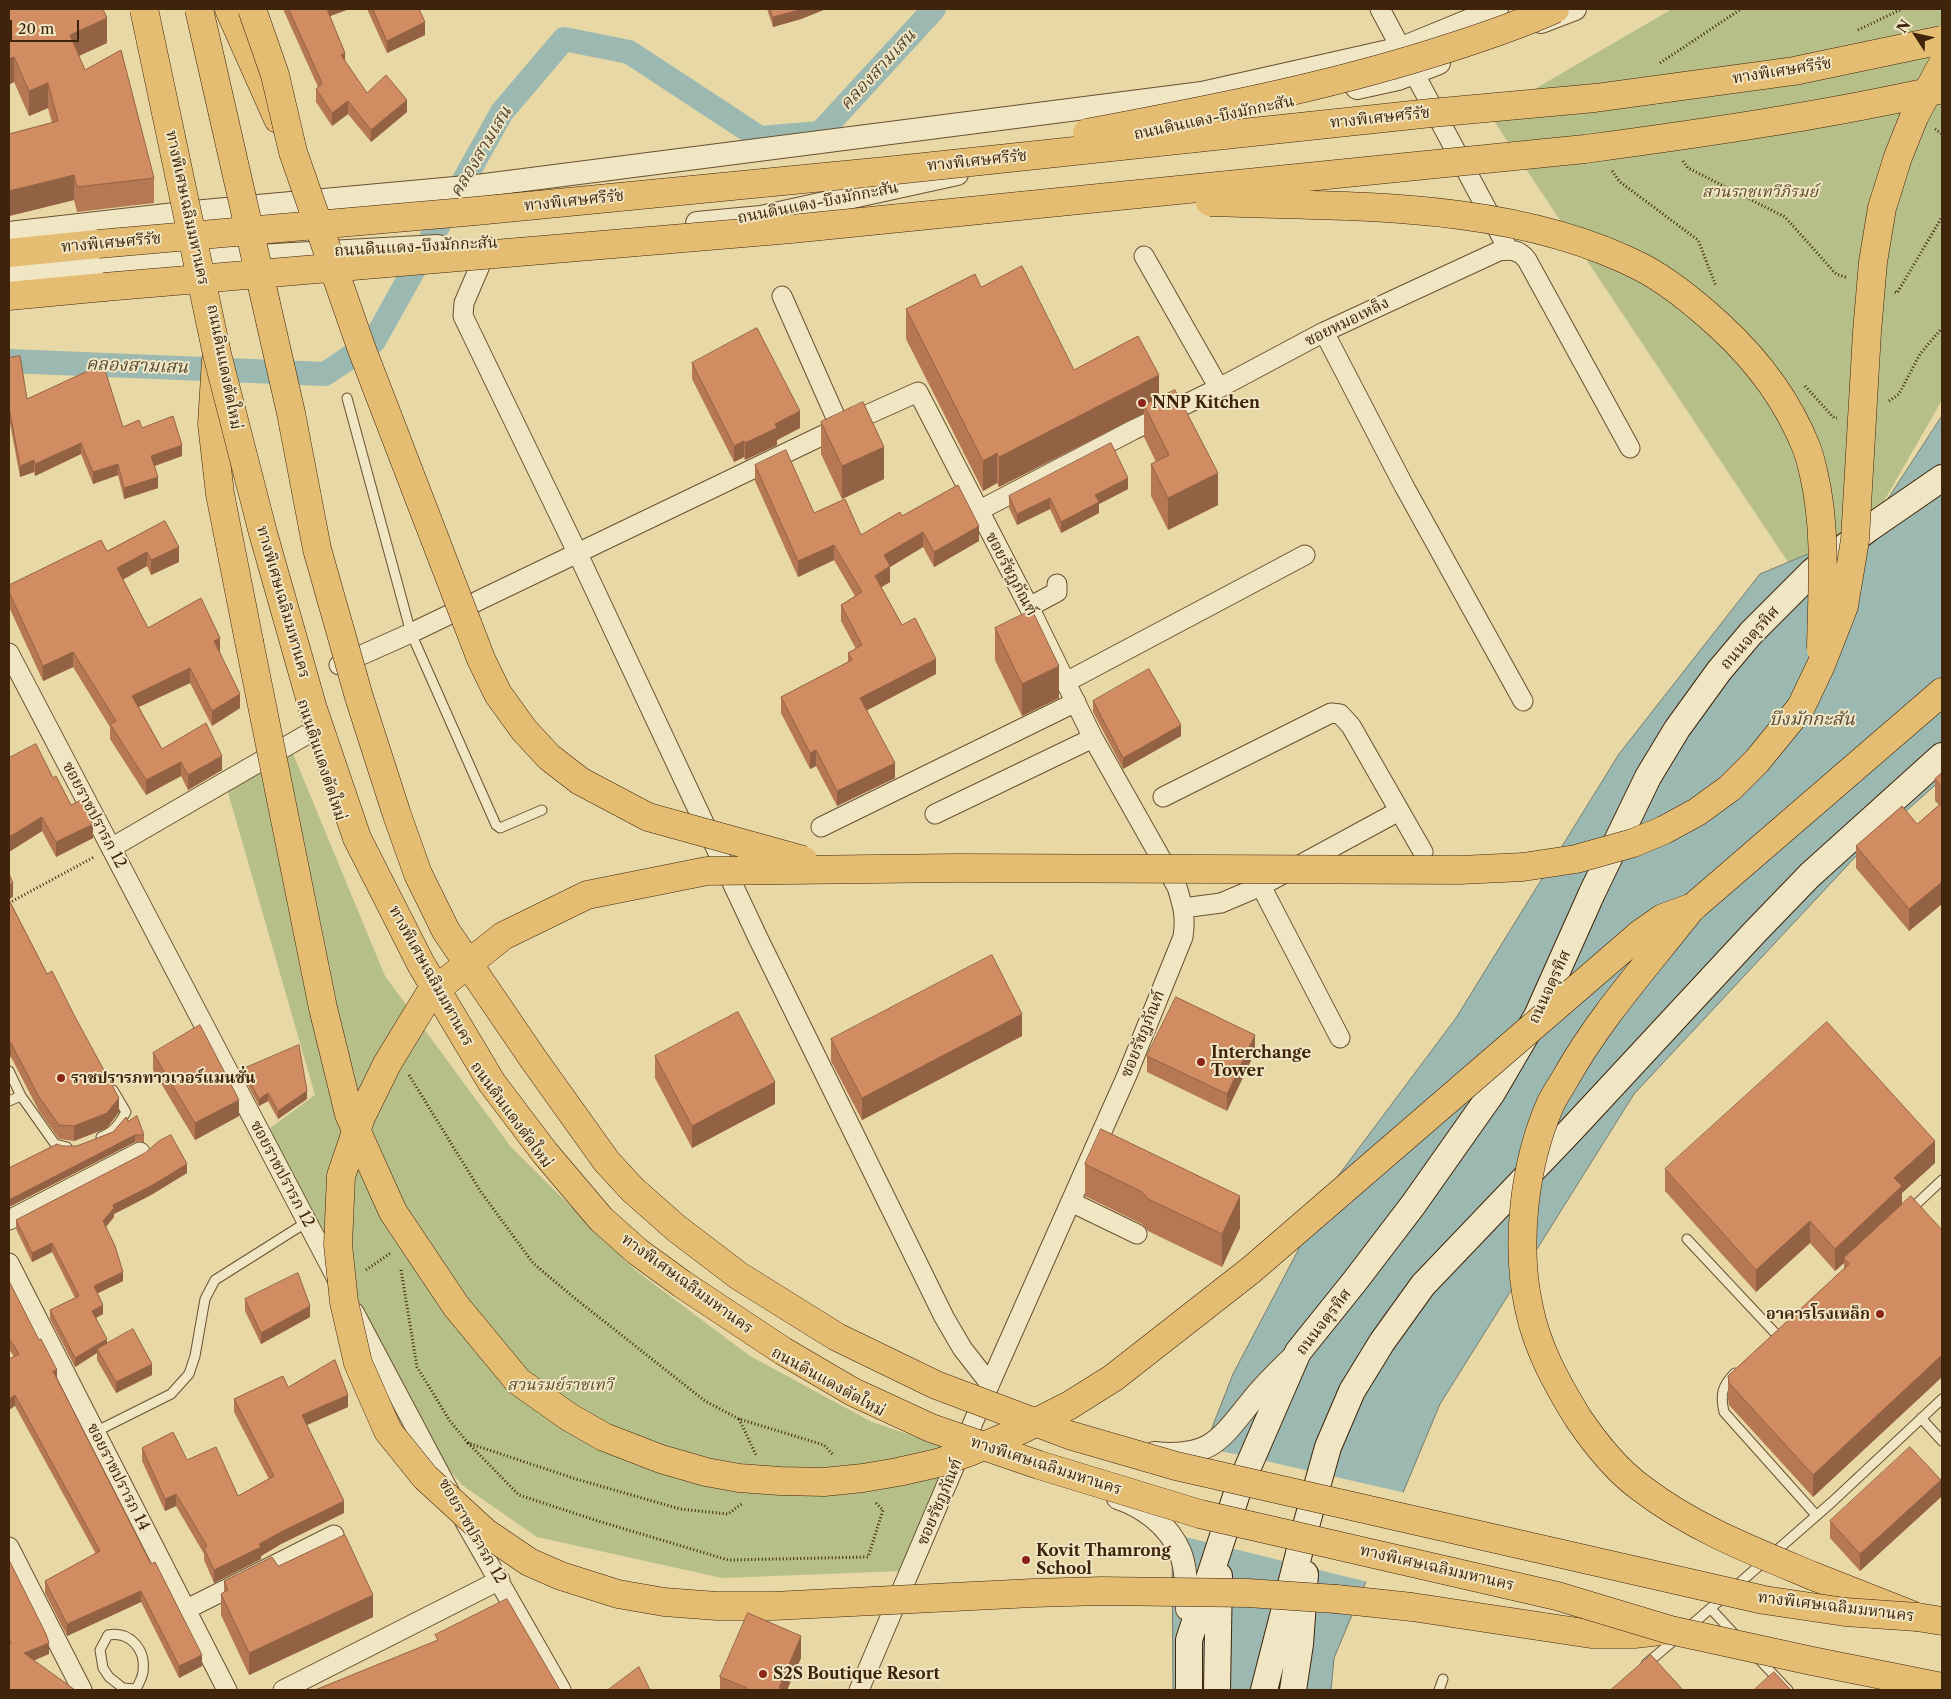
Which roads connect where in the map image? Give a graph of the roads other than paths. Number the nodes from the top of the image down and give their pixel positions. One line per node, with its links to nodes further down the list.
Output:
1 (146, 9): 19 (street, ถนนดินแดงตัดใหม่); 31 (highway, ทางพิเศษเฉลิมมหานคร, bridge)
2 (194, 9): 18 (street)
3 (199, 9): 97 (highway, ทางพิเศษเฉลิมมหานคร, bridge)
4 (229, 9): 15 (highway, bridge)
5 (252, 9): 15 (highway, bridge)
6 (1380, 9): 11 (street)
7 (1497, 9): 11 (street, ถนนดินแดง-บึงมักกะสัน)
8 (1555, 9): 16 (highway, bridge)
9 (1574, 9): 13 (street, ถนนดินแดง-บึงมักกะสัน)
10 (1942, 40): 16 (highway, ทางพิเศษศรีรัช, bridge)
11 (1405, 47): 13 (street); 18 (street, ถนนดินแดง-บึงมักกะสัน)
12 (1942, 65): 45 (highway, bridge)
13 (1418, 72): 21 (street, ถนนดินแดง-บึงมักกะสัน); 22 (street)
14 (1942, 89): 17 (highway, bridge)
15 (293, 152): 60 (highway, bridge)
16 (896, 170): 23 (highway, ทางพิเศษศรีรัช, bridge)
17 (1112, 198): 28 (highway, bridge); 45 (highway, bridge)
18 (242, 207): 19 (street, ถนนดินแดง-บึงมักกะสัน); 24 (street)
19 (193, 212): 20 (street, ถนนดินแดง-บึงมักกะสัน); 26 (street, ถนนดินแดงตัดใหม่)
20 (9, 233)
21 (489, 243): 24 (street, ถนนดินแดง-บึงมักกะสัน); 38 (street)
22 (1508, 249): 30 (street, ซอยหมอเหล็ง); 35 (street)
23 (9, 252)
24 (252, 256): 26 (street, ถนนดินแดง-บึงมักกะสัน); 44 (street)
25 (1144, 256): 32 (street)
26 (203, 259): 27 (street, ถนนดินแดง-บึงมักกะสัน); 31 (street, ถนนดินแดงตัดใหม่)
27 (9, 275)
28 (9, 296)
29 (782, 296): 34 (street)
30 (1324, 332): 32 (street, ซอยหมอเหล็ง); 48 (street)
31 (221, 357): 50 (street, ถนนดินแดงตัดใหม่); 62 (highway, bridge); 98 (highway, ทางพิเศษเฉลิมมหานคร, bridge)
32 (1219, 388): 37 (street, ซอยหมอเหล็ง)
33 (347, 398): 42 (lane)
34 (840, 427): 37 (street, ซอยรัชฎภัณฑ์); 38 (street)
35 (1630, 448)
36 (1942, 478): 81 (main road, ถนนจตุรทิศ, bridge)
37 (978, 511): 41 (street, ซอยรัชฎภัณฑ์)
38 (577, 552): 42 (street); 83 (street)
39 (1305, 555): 46 (street)
40 (1057, 584): 41 (street)
41 (1029, 607): 46 (street, ซอยรัชฎภัณฑ์)
42 (411, 633): 44 (street); 54 (lane)
43 (9, 654): 58 (street, ซอยราชปรารภ 12)
44 (339, 665): 83 (street)
45 (1821, 665): 60 (highway, bridge)
46 (1066, 682): 49 (street, ซอยรัชฎภัณฑ์)
47 (1942, 692): 62 (highway)
48 (1523, 700)
49 (1076, 702): 51 (street, ซอยรัชฎภัณฑ์); 57 (street)
50 (311, 732): 58 (street); 88 (street, ถนนดินแดงตัดใหม่)
51 (1093, 738): 56 (street); 63 (street, ซอยรัชฎภัณฑ์)
52 (1942, 756): 90 (main road, bridge)
53 (1163, 797): 55 (street)
54 (542, 810)
55 (1399, 811): 59 (street); 61 (street)
56 (935, 814)
57 (821, 827)
58 (111, 848): 76 (street, ซอยราชปรารภ 12)
59 (1423, 852)
60 (834, 868): 98 (highway, bridge)
61 (1261, 886): 63 (street); 64 (street)
62 (1693, 906): 97 (highway, bridge)
63 (1183, 908): 73 (street, ซอยรัชฎภัณฑ์)
64 (1340, 1038)
65 (9, 1071): 67 (lane)
66 (107, 1078): 69 (lane)
67 (21, 1096): 68 (lane); 70 (lane)
68 (9, 1101)
69 (93, 1140)
70 (75, 1147)
71 (140, 1152): 74 (street)
72 (1942, 1180): 75 (lane)
73 (1071, 1202): 77 (street); 83 (street, ซอยรัชฎภัณฑ์)
74 (9, 1220)
75 (1899, 1221)
76 (307, 1222): 86 (lane); 94 (street, ซอยราชปรารภ 12)
77 (1137, 1234)
78 (1687, 1239): 80 (lane)
79 (9, 1263): 86 (street, ซอยราชปรารภ 14)
80 (1783, 1327)
81 (1298, 1352): 83 (street); 93 (main road, ถนนจตุรทิศ, bridge)
82 (1745, 1363): 89 (lane)
83 (987, 1390): 88 (street, ซอยรัชฎภัณฑ์)
84 (1942, 1400): 85 (lane)
85 (1921, 1418): 87 (lane); 89 (lane)
86 (95, 1432): 96 (street, ซอยราชปรารภ 14)
87 (1942, 1440)
88 (964, 1447): 99 (street, ถนนดินแดงตัดใหม่); 108 (street, ซอยรัชฎภัณฑ์)
89 (1816, 1515): 95 (lane)
90 (1306, 1526): 111 (main road, bridge); 112 (main road, bridge)
91 (334, 1535): 96 (street)
92 (9, 1547): 103 (street)
93 (1219, 1548): 99 (main road, ถนนจตุรทิศ); 110 (main road, ถนนจตุรทิศ)
94 (500, 1580): 106 (street); 107 (street, ซอยราชปรารภ 12)
95 (1711, 1609): 100 (lane); 114 (lane)
96 (185, 1610): 105 (street, ซอยราชปรารภ 14)
97 (1930, 1619)
98 (1670, 1630): 102 (highway, ทางพิเศษเฉลิมมหานคร, bridge)
99 (1189, 1640): 109 (main road, ถนนจตุรทิศ)
100 (1637, 1671)
101 (1442, 1679): 113 (lane)
102 (1942, 1687)
103 (82, 1690)
104 (136, 1690): 104 (lane)
105 (227, 1690)
106 (283, 1690)
107 (561, 1690)
108 (859, 1690)
109 (1189, 1690)
110 (1217, 1690)
111 (1264, 1690)
112 (1292, 1690)
113 (1439, 1690)
114 (1788, 1690)

